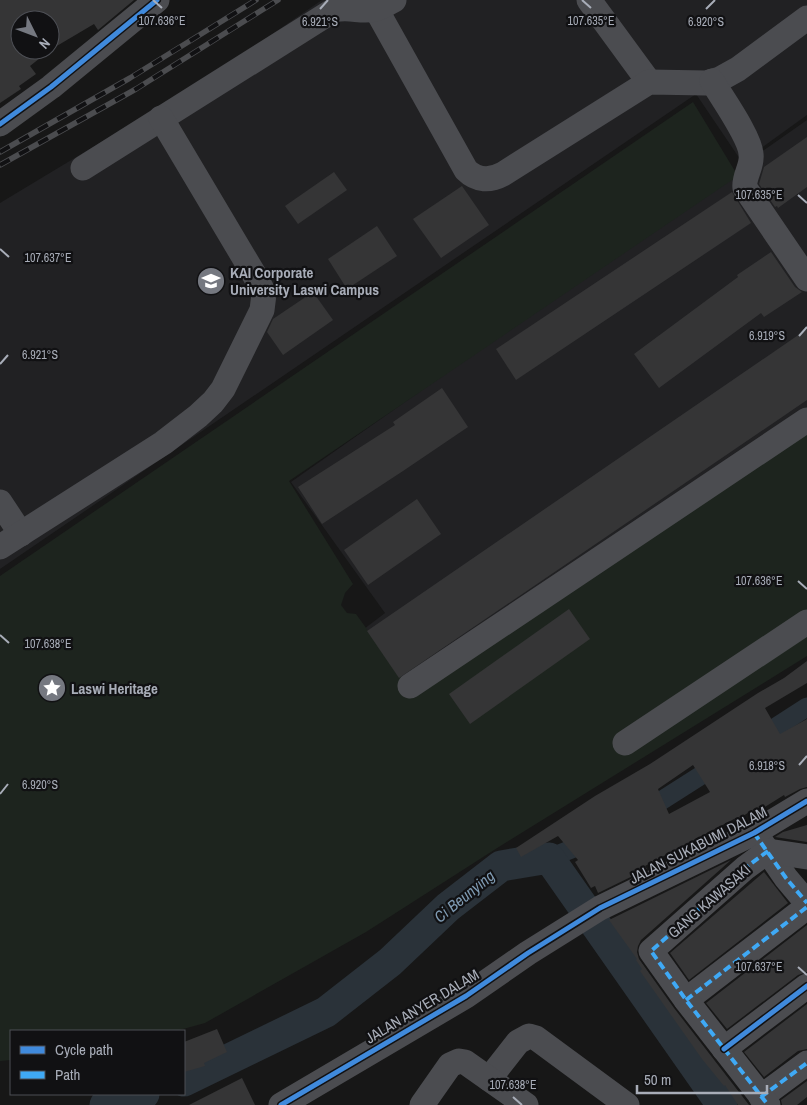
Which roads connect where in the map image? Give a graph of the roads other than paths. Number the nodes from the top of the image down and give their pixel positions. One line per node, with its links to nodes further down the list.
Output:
1 (156, 0): 8 (street)
2 (589, 0): 6 (street)
3 (385, 5): 6 (street); 7 (street)
4 (807, 18): 5 (street)
5 (712, 81): 6 (street); 10 (street)
6 (649, 82)
7 (161, 118): 9 (street); 13 (street)
8 (0, 124)
9 (83, 168)
10 (807, 279)
11 (807, 420): 16 (street)
12 (0, 502): 13 (street)
13 (21, 534): 14 (street)
14 (0, 547)
15 (807, 622): 17 (street)
16 (410, 686)
17 (625, 743)
18 (807, 801): 19 (street, JALAN SUKABUMI DALAM)
19 (761, 842): 20 (street); 21 (street); 22 (street, JALAN SUKABUMI DALAM); 24 (street, GANG KAWASAKI)
20 (807, 857)
21 (807, 905): 24 (street)
22 (574, 925): 29 (street, JALAN ANYER DALAM)
23 (807, 986): 25 (street)
24 (686, 1000): 25 (street)
25 (724, 1049): 28 (street)
26 (807, 1063): 28 (street)
27 (489, 1079): 30 (street); 31 (street); 32 (street)
28 (765, 1101)
29 (281, 1105)
30 (422, 1105)
31 (526, 1105)
32 (627, 1105)

